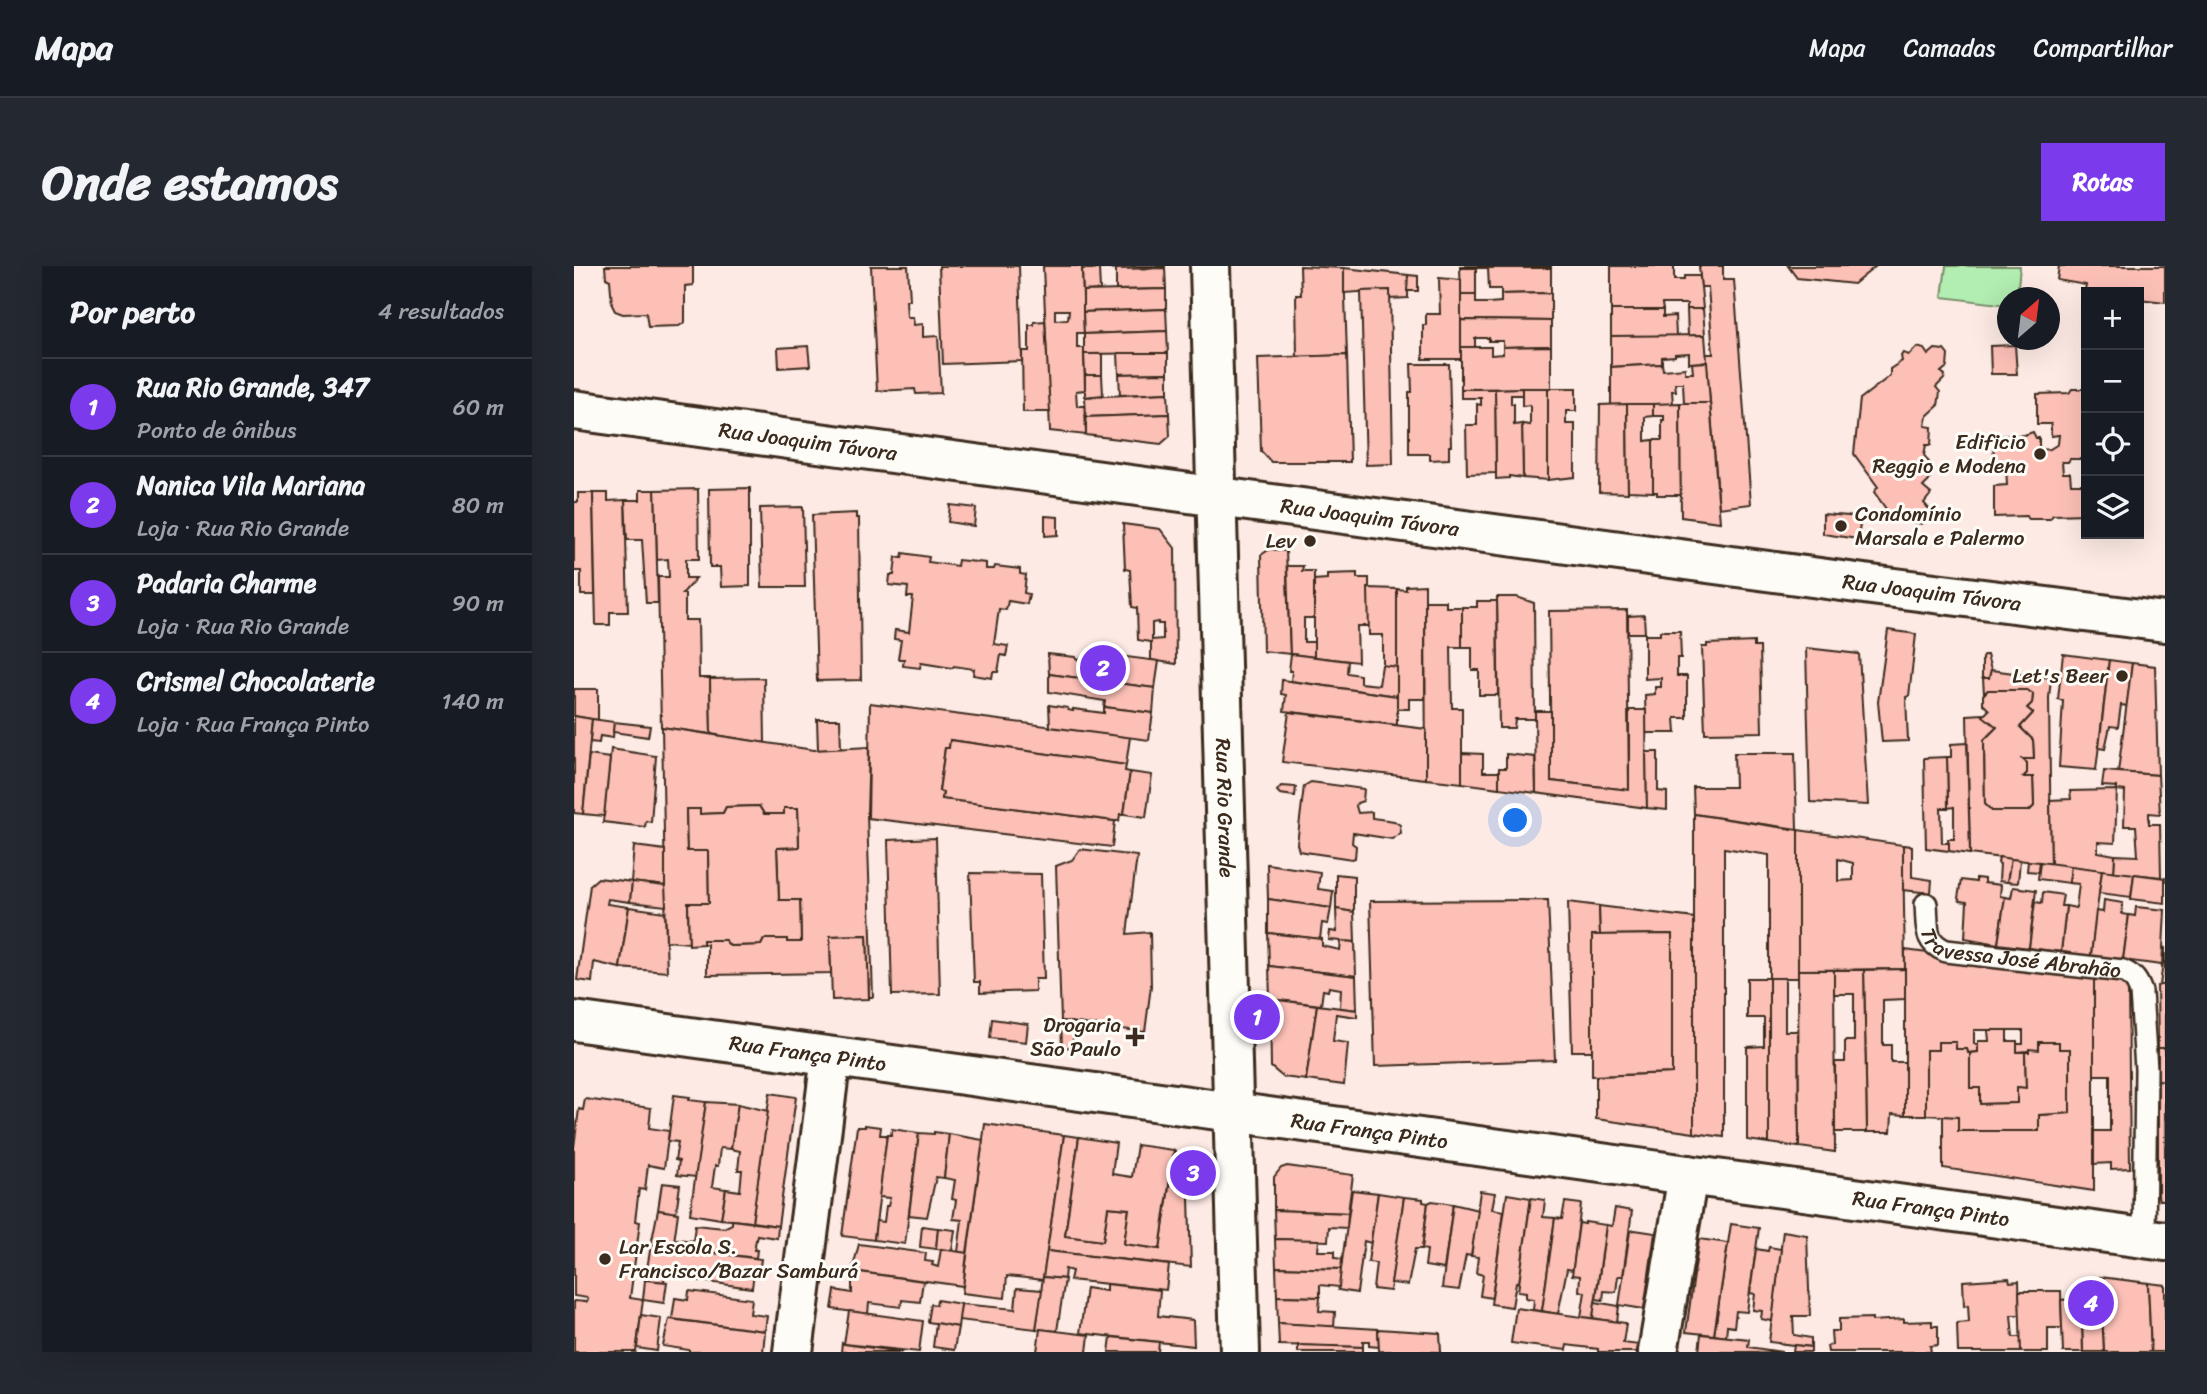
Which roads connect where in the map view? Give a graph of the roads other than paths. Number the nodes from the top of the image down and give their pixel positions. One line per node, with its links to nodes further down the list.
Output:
1 (1210, 266): 3 (street, Rua Rio Grande)
2 (574, 410): 3 (street, Rua Joaquim Távora)
3 (1215, 496): 4 (street, Rua Joaquim Távora); 8 (street, Rua Rio Grande)
4 (2165, 622)
5 (1926, 904): 10 (lane, Travessa José Abrahão)
6 (574, 1021): 7 (street, Rua França Pinto)
7 (831, 1057): 8 (street, Rua França Pinto); 11 (street)
8 (1234, 1112): 9 (street, Rua França Pinto); 12 (street, Rua Rio Grande)
9 (1688, 1175): 10 (street, Rua França Pinto); 13 (street)
10 (2154, 1240)
11 (793, 1352)
12 (1240, 1352)
13 (1658, 1352)

